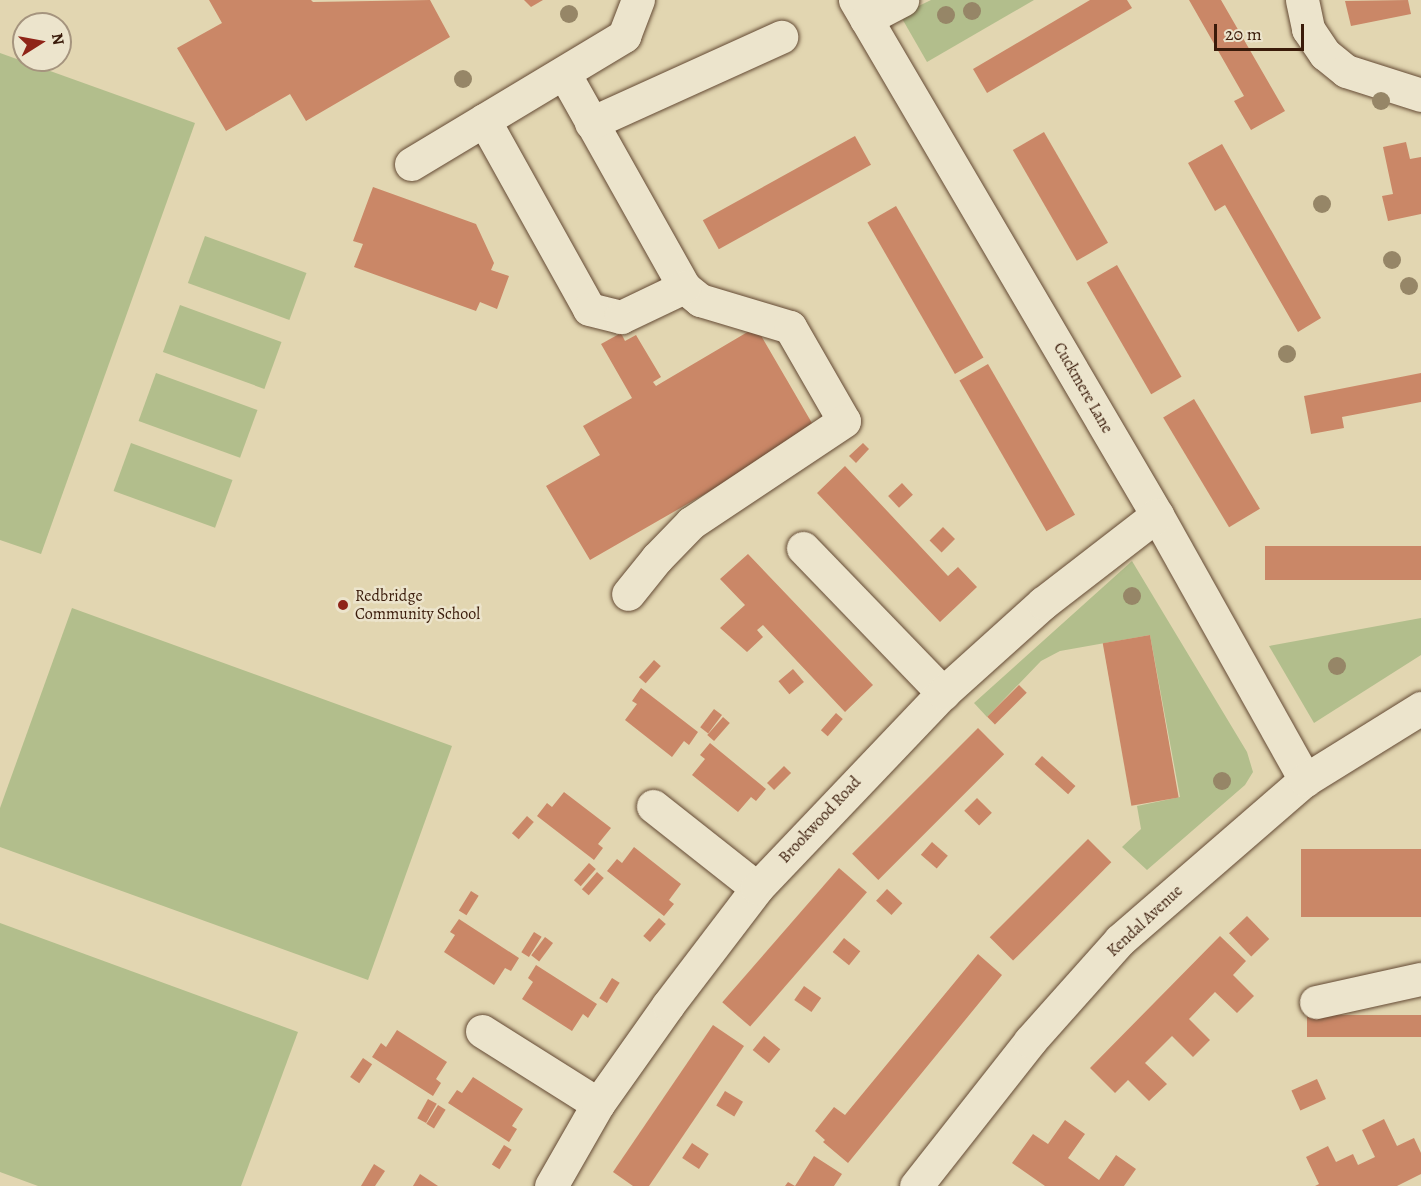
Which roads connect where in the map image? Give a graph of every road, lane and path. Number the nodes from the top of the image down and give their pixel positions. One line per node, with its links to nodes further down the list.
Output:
1 (638, 0): 6 (street)
2 (902, 0): 4 (street)
3 (1302, 0): 7 (street)
4 (860, 10): 12 (street, Cuckmere Lane)
5 (781, 37): 9 (street)
6 (564, 73): 8 (street); 9 (street)
7 (1421, 94)
8 (484, 120): 10 (street); 11 (street)
9 (591, 123): 11 (street)
10 (411, 164)
11 (684, 287): 14 (street)
12 (1157, 515): 15 (street, Brookwood Road); 17 (street, Cuckmere Lane)
13 (803, 548): 15 (street)
14 (628, 594)
15 (943, 693): 19 (street, Brookwood Road)
16 (1421, 708): 17 (street, Kendal Avenue)
17 (1305, 780): 25 (street, Kendal Avenue)
18 (652, 806): 19 (street)
19 (757, 888): 23 (street, Brookwood Road)
20 (1421, 979): 21 (street)
21 (1316, 1002)
22 (482, 1031): 23 (street)
23 (598, 1104): 24 (street, Brookwood Road)
24 (551, 1186)
25 (916, 1186)

